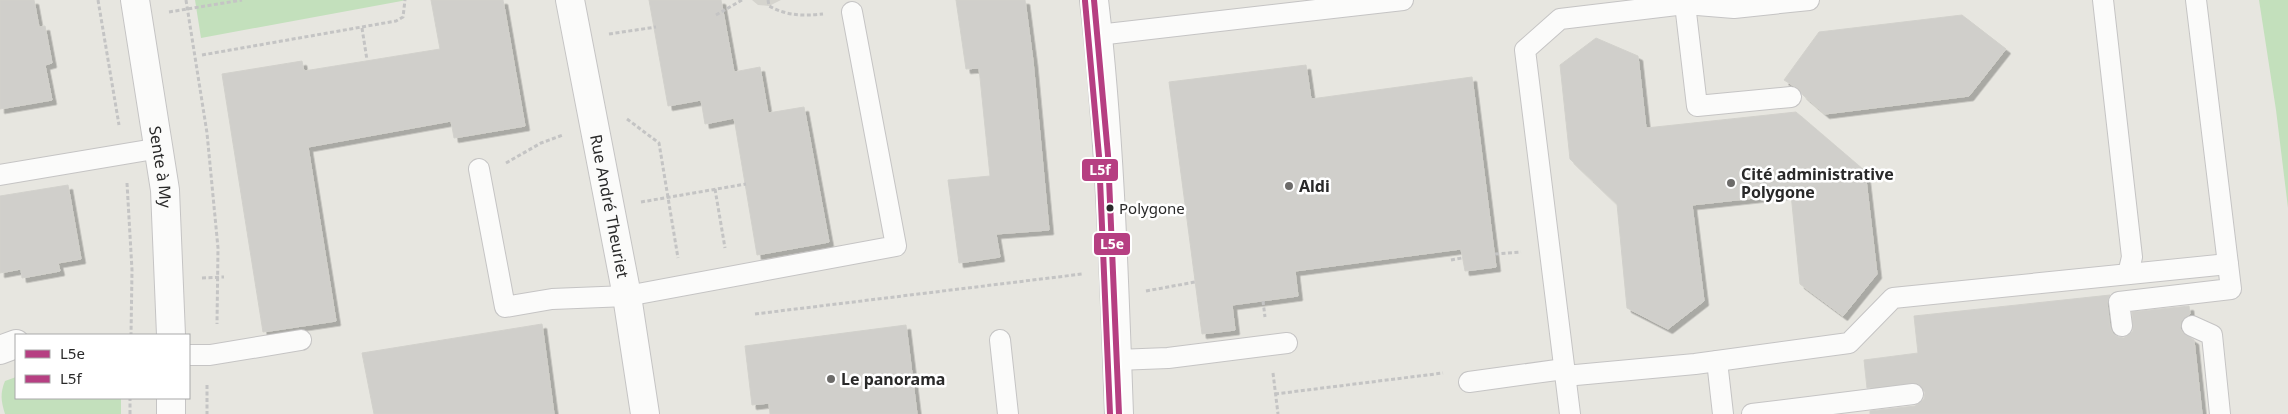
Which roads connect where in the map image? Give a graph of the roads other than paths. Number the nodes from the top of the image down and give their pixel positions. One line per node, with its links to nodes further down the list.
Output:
1 (570, 0): 17 (street, Rue André Theuriet)
2 (1094, 0): 10 (street)
3 (1403, 0): 10 (lane)
4 (1809, 0): 7 (lane)
5 (2103, 0): 16 (lane)
6 (2196, 0): 15 (lane)
7 (1686, 4): 11 (lane); 29 (lane)
8 (137, 9): 12 (street, Sente à My)
9 (852, 12): 17 (lane)
10 (1098, 35): 27 (street)
11 (1791, 97)
12 (160, 148): 14 (lane); 20 (street, Sente à My)
13 (480, 174): 17 (lane)
14 (0, 175)
15 (2228, 264): 16 (lane); 18 (lane)
16 (2128, 274): 28 (lane)
17 (627, 296): 34 (street, Rue André Theuriet)
18 (2122, 326)
19 (2192, 326): 40 (lane)
20 (171, 334)
21 (301, 340): 26 (lane)
22 (1000, 340): 35 (lane)
23 (1288, 343): 27 (lane)
24 (15, 344): 25 (street)
25 (0, 350)
26 (190, 355)
27 (1117, 360): 36 (street)
28 (1717, 361): 29 (lane); 38 (lane)
29 (1565, 372): 30 (lane); 37 (lane)
30 (1469, 382)
31 (1913, 394): 39 (lane)
32 (171, 399): 33 (street)
33 (171, 414)
34 (645, 414)
35 (1008, 414)
36 (1119, 414)
37 (1570, 414)
38 (1723, 414)
39 (1752, 414)
40 (2220, 414)

